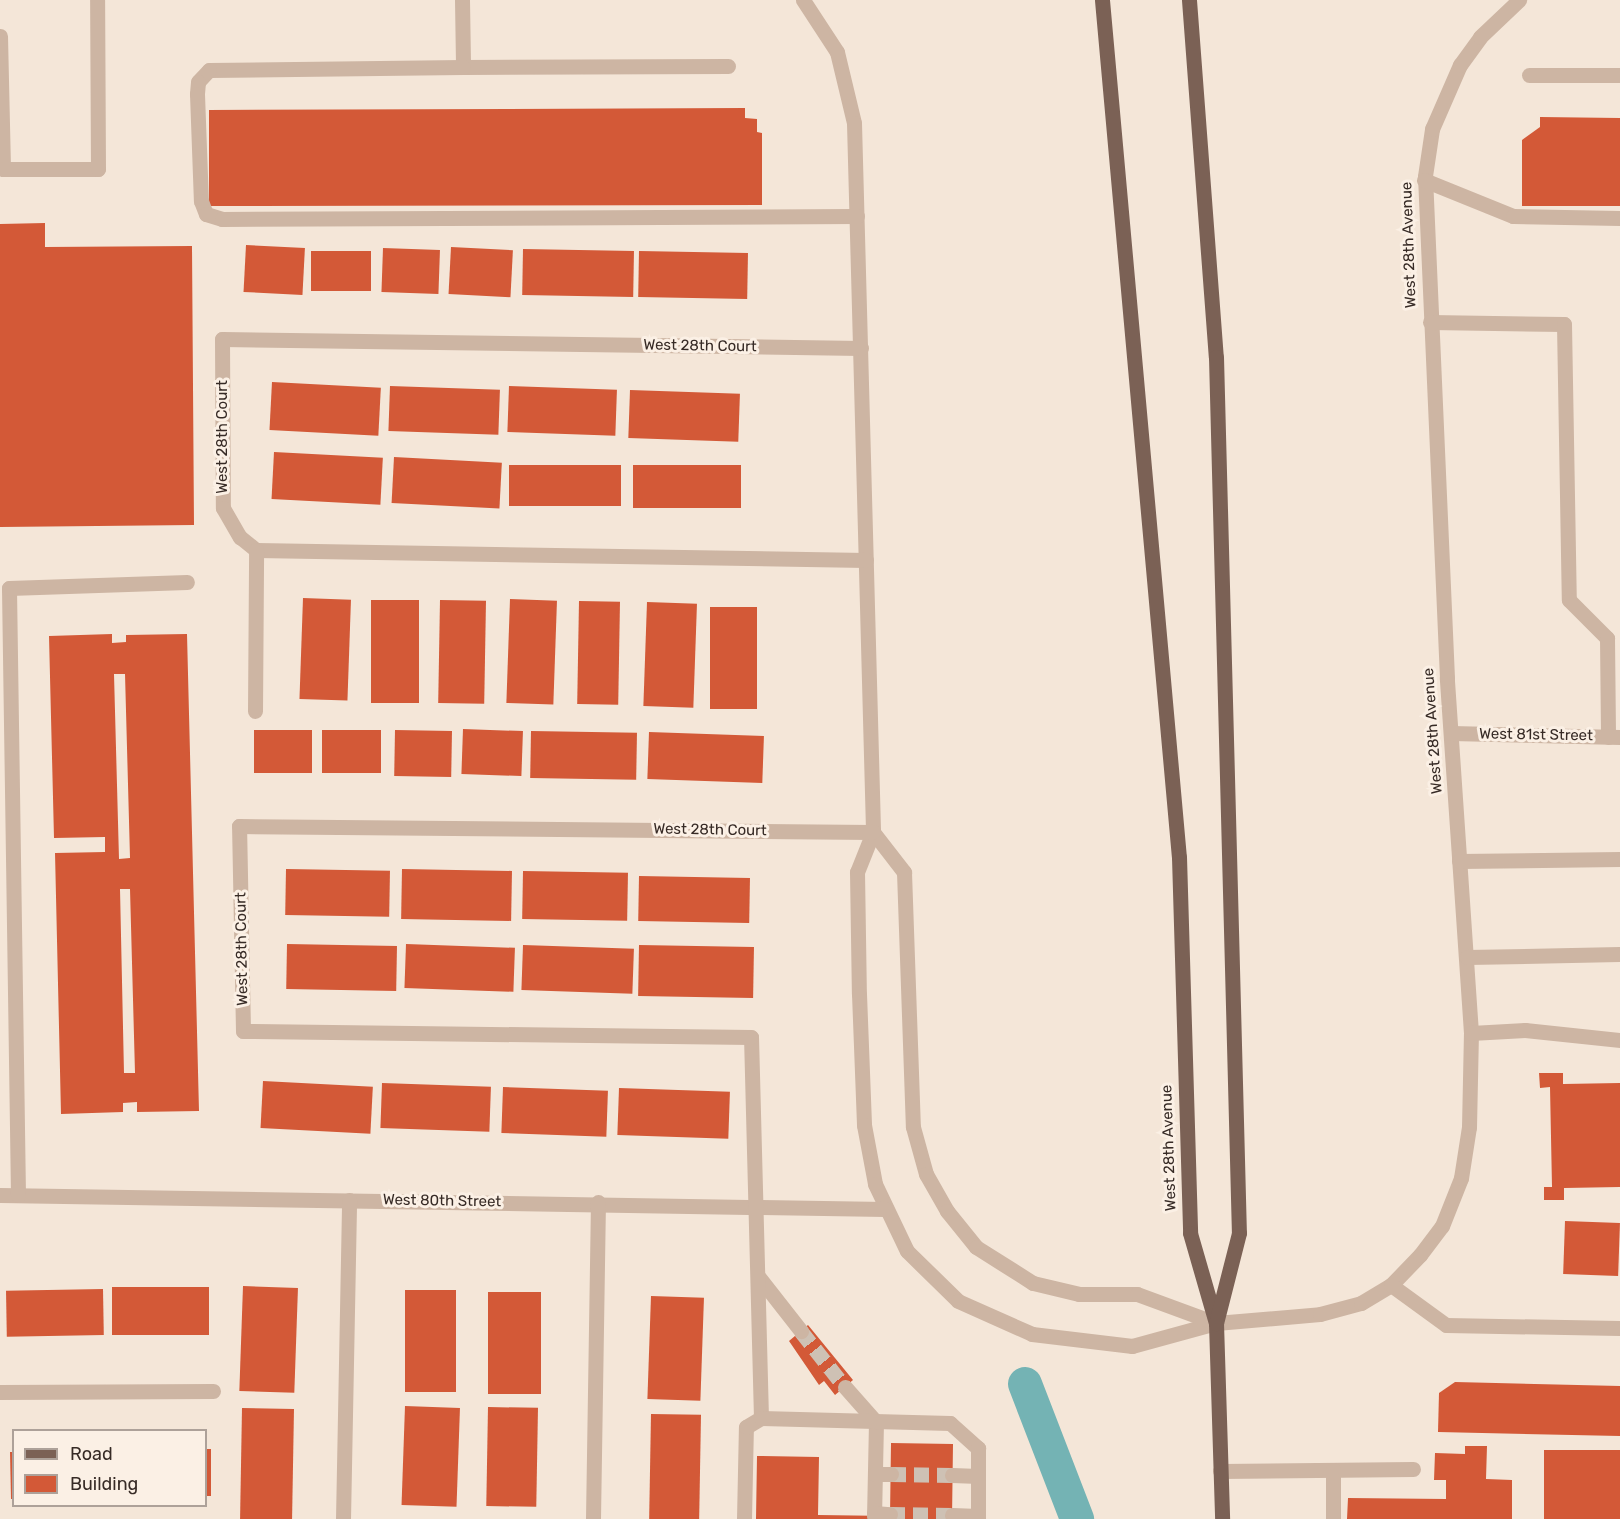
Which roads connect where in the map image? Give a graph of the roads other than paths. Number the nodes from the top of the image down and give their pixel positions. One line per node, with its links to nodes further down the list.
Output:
1 (97, 0): 7 (street)
2 (462, 0): 9 (street)
3 (803, 0): 13 (street)
4 (1102, 0): 39 (main road, West 28th Avenue)
5 (1189, 0): 39 (main road, West 28th Avenue)
6 (1519, 0): 12 (street, West 28th Avenue)
7 (0, 36)
8 (728, 66): 9 (street)
9 (463, 68): 13 (street)
10 (1529, 75): 11 (street)
11 (1620, 75)
12 (1424, 180): 14 (street); 15 (street, West 28th Avenue)
13 (858, 216): 16 (street)
14 (1620, 218)
15 (1430, 322): 20 (street); 22 (street, West 28th Avenue)
16 (861, 348): 17 (street, West 28th Court); 18 (street)
17 (256, 550): 18 (street); 21 (street)
18 (866, 560): 24 (street)
19 (187, 582): 32 (street)
20 (1613, 638): 23 (street)
21 (255, 711)
22 (1451, 733): 23 (street, West 81st Street); 26 (street, West 28th Avenue)
23 (1614, 737)
24 (873, 832): 35 (street, West 28th Court); 36 (street); 39 (street)
25 (1620, 859): 26 (street)
26 (1459, 861): 28 (street, West 28th Avenue)
27 (1620, 954): 28 (street)
28 (1467, 957): 29 (street, West 28th Avenue)
29 (1471, 1032): 30 (street); 38 (street, West 28th Avenue)
30 (1620, 1040)
31 (0, 1195): 32 (street, West 80th Street)
32 (18, 1195): 33 (street, West 80th Street)
33 (349, 1200): 34 (street, West 80th Street); 57 (street)
34 (598, 1202): 35 (street, West 80th Street); 58 (street)
35 (757, 1203): 36 (street, West 80th Street); 37 (street)
36 (885, 1209): 39 (street)
37 (758, 1276): 41 (street); 45 (street)
38 (1391, 1285): 39 (street, West 28th Avenue); 40 (street)
39 (1216, 1323): 49 (main road, West 28th Avenue)
40 (1620, 1328)
41 (801, 1331)
42 (845, 1387): 46 (street)
43 (213, 1391): 44 (street)
44 (0, 1392)
45 (761, 1418): 46 (street); 59 (street)
46 (876, 1422): 50 (street); 53 (street)
47 (1413, 1469): 48 (street)
48 (1333, 1470): 49 (street); 61 (street)
49 (1220, 1471): 60 (main road, West 28th Avenue)
50 (875, 1474): 51 (street); 54 (street)
51 (891, 1474)
52 (952, 1475): 53 (street)
53 (978, 1476): 56 (street)
54 (890, 1514)
55 (952, 1515): 56 (street)
56 (978, 1517)
57 (343, 1519)
58 (593, 1519)
59 (744, 1519)
60 (1222, 1519)
61 (1333, 1519)

